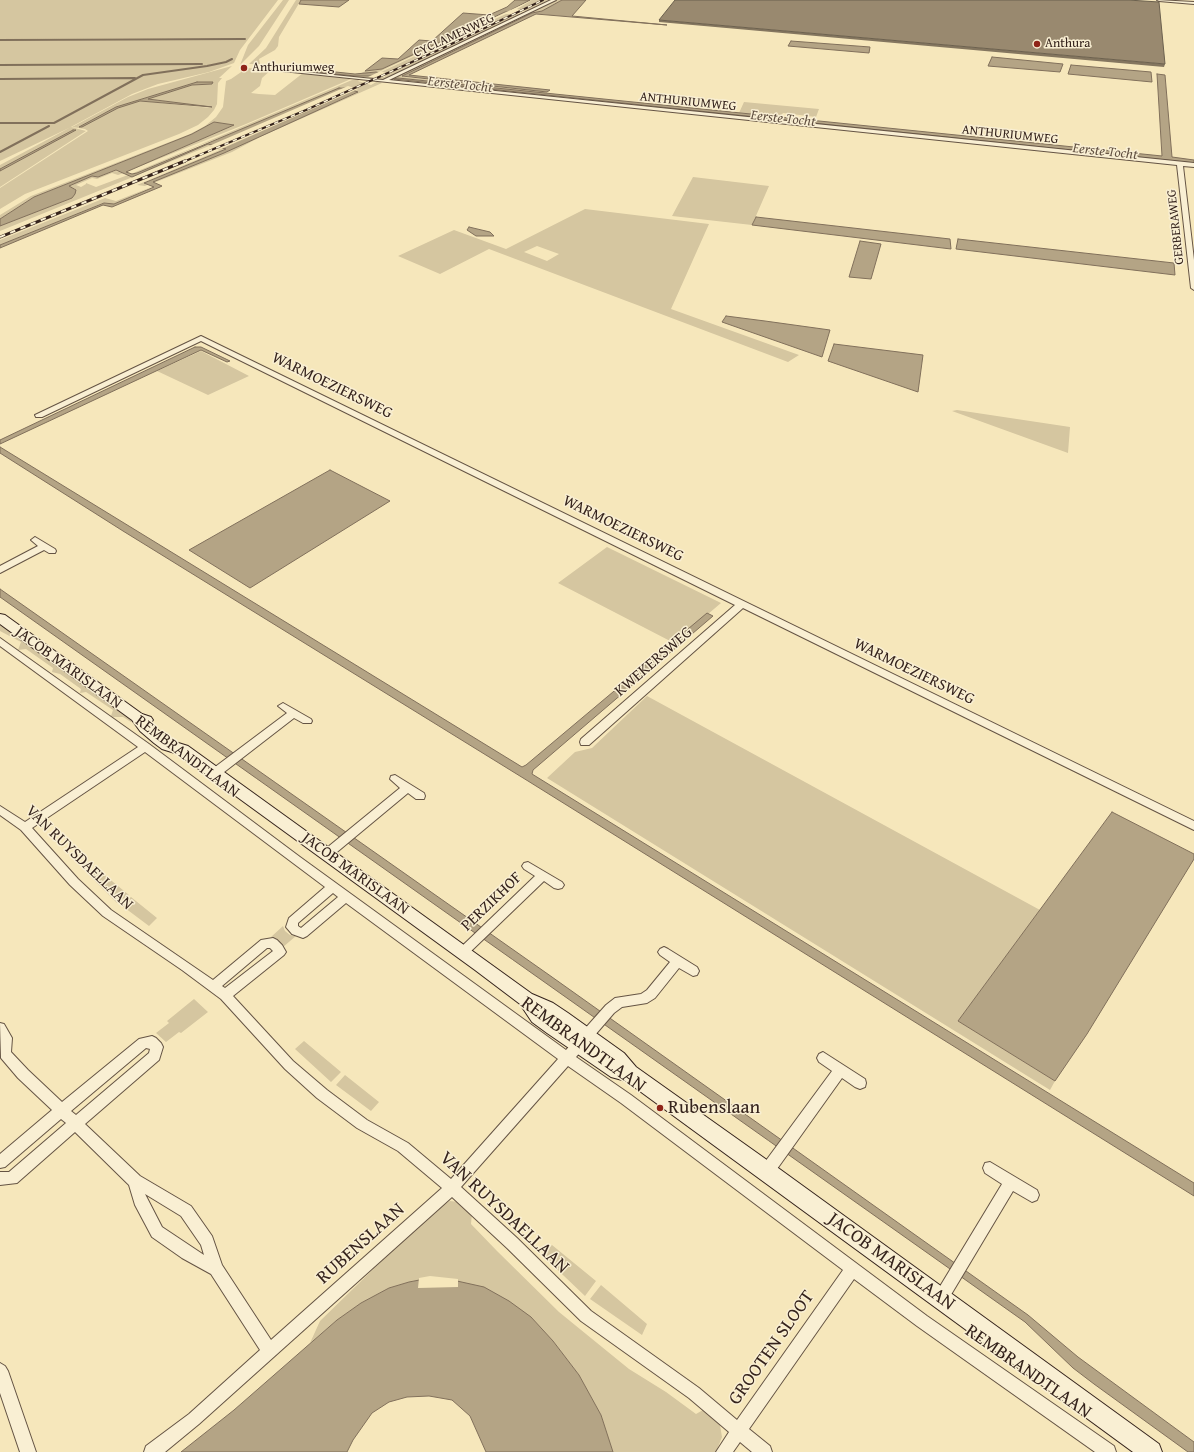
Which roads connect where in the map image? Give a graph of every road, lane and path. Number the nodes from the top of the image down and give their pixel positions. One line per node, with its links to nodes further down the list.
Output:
1 (554, 0): 5 (street, CYCLAMENWEG)
2 (1159, 0): 3 (street)
3 (1194, 3)
4 (275, 70): 5 (street, ANTHURIUMWEG)
5 (384, 81): 6 (street, ANTHURIUMWEG)
6 (1180, 164): 7 (street, ANTHURIUMWEG); 8 (street, GERBERAWEG)
7 (1194, 165)
8 (1194, 288)
9 (39, 415): 14 (street, WARMOEZIERSWEG)
10 (35, 540): 11 (street)
11 (44, 546): 12 (street); 13 (street)
12 (52, 551)
13 (0, 570)
14 (742, 604): 20 (street, KWEKERSWEG); 27 (street, WARMOEZIERSWEG)
15 (0, 618): 22 (main road, JACOB MARISLAAN)
16 (0, 641): 21 (street, REMBRANDTLAAN)
17 (283, 706): 18 (street)
18 (294, 713): 19 (street); 22 (street)
19 (307, 721)
20 (585, 742)
21 (145, 747): 28 (street); 33 (street, REMBRANDTLAAN)
22 (215, 773): 29 (main road, JACOB MARISLAAN)
23 (394, 779): 24 (street)
24 (407, 788): 25 (street); 29 (street)
25 (420, 796)
26 (0, 810): 28 (street, VAN RUYSDAELLAAN)
27 (1194, 826)
28 (25, 827): 39 (street, VAN RUYSDAELLAAN)
29 (327, 854): 35 (main road, JACOB MARISLAAN)
30 (528, 866): 31 (street, PERZIKHOF)
31 (543, 875): 32 (street, PERZIKHOF); 35 (street, PERZIKHOF)
32 (558, 885)
33 (333, 887): 34 (street, REMBRANDTLAAN); 34 (street)
34 (346, 896): 42 (street, REMBRANDTLAAN)
35 (463, 952): 42 (main road, JACOB MARISLAAN)
36 (664, 952): 37 (street)
37 (678, 961): 38 (street); 42 (street, RUBENSLAAN)
38 (693, 971)
39 (213, 987): 40 (street, VAN RUYSDAELLAAN); 40 (street)
40 (225, 996): 55 (street, VAN RUYSDAELLAAN)
41 (0, 1028): 43 (street)
42 (582, 1041): 50 (main road, JACOB MARISLAAN); 55 (street, RUBENSLAAN); 57 (street, REMBRANDTLAAN)
43 (2, 1052): 47 (street)
44 (823, 1058): 45 (street)
45 (841, 1070): 46 (street); 50 (street)
46 (860, 1083)
47 (61, 1110): 48 (street); 48 (street); 49 (street)
48 (76, 1124): 52 (street); 53 (street)
49 (0, 1162)
50 (771, 1166): 59 (main road, JACOB MARISLAAN)
51 (990, 1168): 54 (street)
52 (0, 1178)
53 (135, 1181): 58 (street); 58 (street)
54 (1011, 1182): 56 (street); 59 (street)
55 (452, 1188): 60 (street, RUBENSLAAN); 63 (street, VAN RUYSDAELLAAN)
56 (1032, 1194)
57 (853, 1268): 63 (street, GROOTEN SLOOT); 68 (street, REMBRANDTLAAN)
58 (216, 1269): 60 (street)
59 (941, 1298): 69 (main road, JACOB MARISLAAN)
60 (270, 1351): 65 (street, RUBENSLAAN)
61 (0, 1371): 62 (street)
62 (4, 1394): 64 (street)
63 (738, 1430): 66 (street, GROOTEN SLOOT); 67 (street, VAN RUYSDAELLAAN)
64 (28, 1452)
65 (152, 1452)
66 (724, 1452)
67 (764, 1452)
68 (1108, 1452)
69 (1151, 1452)

